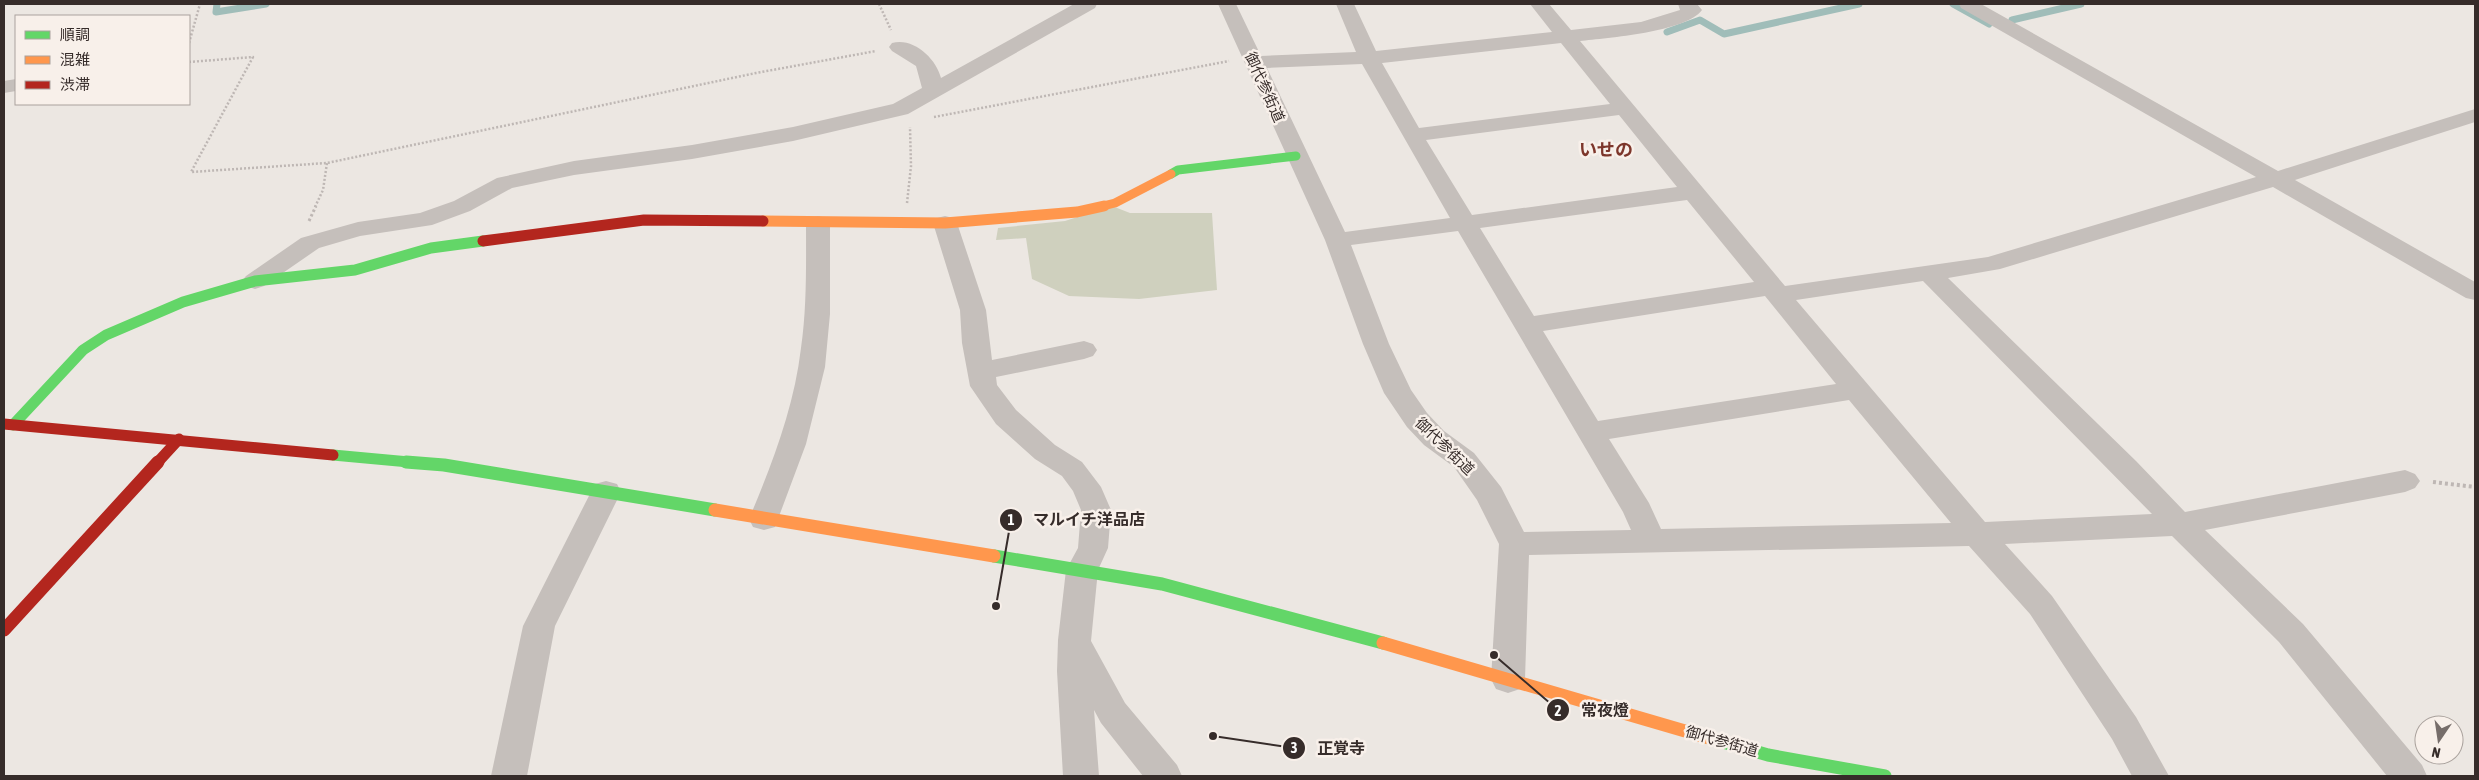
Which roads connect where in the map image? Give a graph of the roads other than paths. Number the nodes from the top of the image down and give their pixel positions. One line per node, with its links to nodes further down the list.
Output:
1 (1088, 4): 11 (street)
2 (1227, 4): 10 (street, 御代参街道)
3 (1345, 4): 9 (street)
4 (1539, 4): 7 (street)
5 (1687, 4): 7 (street)
6 (1968, 4): 16 (street)
7 (1566, 36): 9 (street); 12 (street)
8 (899, 46): 11 (street)
9 (1369, 58): 10 (street); 14 (street)
10 (1255, 62): 15 (street, 御代参街道)
11 (933, 92): 23 (street)
12 (1625, 108): 14 (street); 17 (street)
13 (2475, 115): 16 (street)
14 (1412, 135): 18 (street)
15 (1296, 156): 20 (street); 21 (street, 御代参街道)
16 (2275, 178): 22 (street); 25 (street)
17 (1694, 192): 18 (street); 24 (street)
18 (1466, 222): 21 (street); 26 (street)
19 (818, 223): 20 (street); 23 (street); 35 (street)
20 (945, 223): 28 (street)
21 (1336, 240): 39 (street, 御代参街道)
22 (1929, 273): 24 (street); 36 (street)
23 (255, 281): 30 (street)
24 (1776, 291): 26 (street); 29 (street)
25 (2475, 292)
26 (1526, 325): 31 (street)
27 (1084, 350): 28 (street)
28 (982, 371): 40 (street)
29 (1856, 390): 31 (street); 37 (street)
30 (8, 424): 32 (street)
31 (1591, 432): 38 (street)
32 (179, 439): 34 (street); 41 (street)
33 (2405, 481): 36 (street)
34 (606, 492): 35 (street); 44 (street)
35 (764, 519): 40 (street)
36 (2179, 524): 37 (street); 49 (street)
37 (1977, 534): 38 (street); 48 (street)
38 (1650, 541): 39 (street)
39 (1514, 544): 43 (street, 御代参街道)
40 (1082, 570): 42 (street); 43 (street)
41 (5, 628)
42 (1075, 640): 45 (street); 46 (street)
43 (1508, 679): 47 (street, 御代参街道)
44 (508, 776)
45 (1081, 776)
46 (1164, 776)
47 (1885, 776)
48 (2151, 776)
49 (2408, 776)

